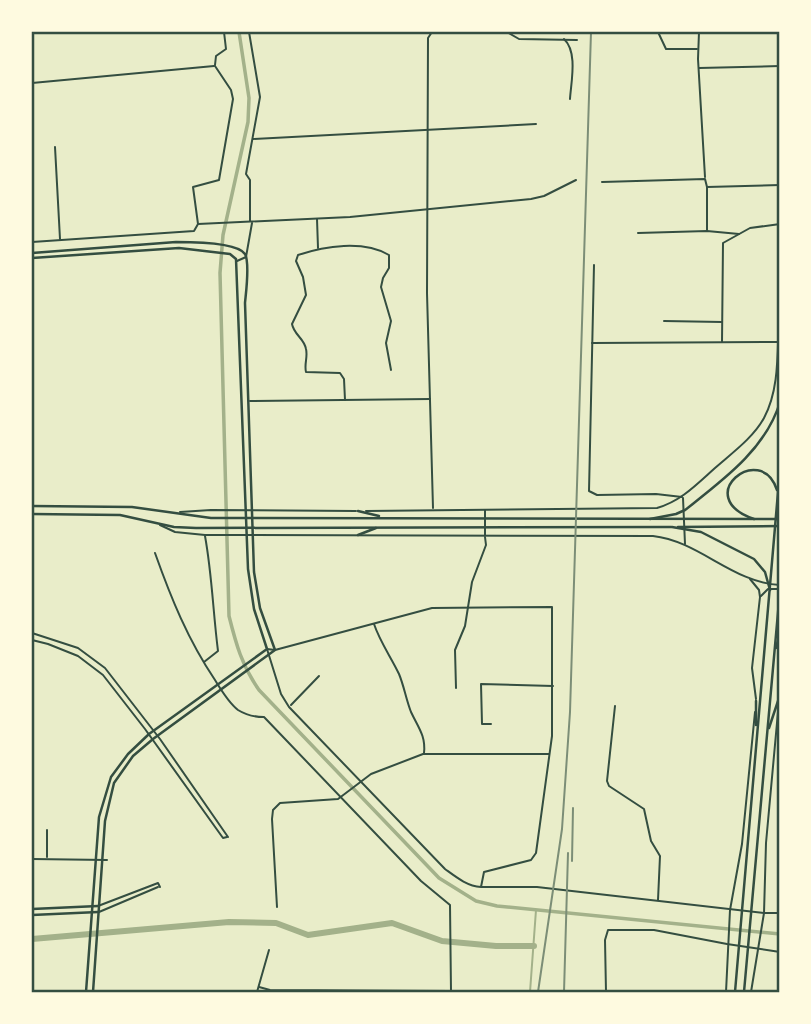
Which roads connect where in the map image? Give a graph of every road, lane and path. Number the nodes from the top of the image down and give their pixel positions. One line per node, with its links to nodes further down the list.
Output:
1 (224, 32): 10 (street)
2 (249, 32): 17 (street)
3 (432, 32): 16 (street)
4 (507, 32): 7 (street)
5 (659, 32): 9 (street)
6 (699, 32): 9 (street)
7 (563, 39): 8 (street); 14 (street)
8 (578, 40)
9 (698, 49): 12 (street)
10 (215, 66): 13 (street); 27 (street)
11 (779, 66): 12 (street)
12 (698, 68): 19 (street)
13 (32, 83)
14 (570, 99)
15 (536, 124): 16 (street)
16 (430, 129): 17 (street); 24 (street)
17 (253, 138): 26 (street)
18 (55, 147): 32 (street)
19 (705, 179): 21 (street); 23 (street)
20 (576, 180): 24 (street)
21 (602, 182)
22 (779, 184): 23 (street)
23 (708, 187): 29 (street)
24 (428, 211): 25 (street); 48 (street)
25 (317, 218): 26 (street); 34 (street)
26 (251, 222): 27 (street); 36 (street)
27 (198, 224): 32 (street)
28 (779, 224): 31 (street)
29 (707, 231): 30 (street); 31 (street)
30 (638, 233)
31 (740, 234): 42 (street)
32 (60, 240): 33 (street)
33 (32, 242)
34 (318, 248): 46 (street); 47 (street)
35 (32, 253): 36 (main road)
36 (246, 257): 38 (street); 49 (main road)
37 (32, 258): 38 (main road)
38 (237, 261): 55 (main road)
39 (594, 265): 45 (street)
40 (779, 305): 44 (street)
41 (664, 321): 42 (street)
42 (723, 322): 43 (street)
43 (722, 342): 44 (street); 45 (street)
44 (777, 342): 53 (street)
45 (592, 343): 53 (street)
46 (391, 370)
47 (345, 400): 48 (street); 49 (street)
48 (431, 400): 57 (street)
49 (249, 401): 56 (main road)
50 (779, 401): 65 (main road)
51 (779, 469): 52 (main road)
52 (778, 492): 66 (main road); 83 (main road)
53 (682, 497): 58 (street); 79 (street)
54 (32, 506): 60 (main road)
55 (247, 510): 56 (street); 60 (street); 62 (main road)
56 (253, 510): 59 (street); 63 (main road)
57 (433, 510): 58 (street); 59 (street)
58 (485, 510): 78 (street)
59 (358, 511): 64 (main road)
60 (172, 513): 62 (main road)
61 (32, 514): 68 (main road)
62 (247, 518): 63 (main road); 72 (main road)
63 (253, 518): 64 (main road); 73 (main road)
64 (386, 518): 65 (main road)
65 (650, 519): 66 (main road)
66 (754, 519): 67 (main road)
67 (779, 519)
68 (158, 523): 72 (main road); 76 (street)
69 (779, 526): 71 (main road)
70 (379, 527): 71 (main road); 73 (main road); 75 (main road)
71 (672, 527): 83 (main road)
72 (247, 528): 73 (main road); 77 (main road)
73 (253, 528): 74 (main road)
74 (253, 535): 75 (street); 77 (street); 91 (main road)
75 (358, 535): 78 (street)
76 (205, 536): 77 (street); 94 (street)
77 (245, 536): 90 (main road)
78 (485, 536): 79 (street); 85 (street)
79 (685, 544): 81 (street)
80 (155, 553): 94 (street)
81 (749, 578): 82 (street); 84 (street)
82 (779, 588): 84 (street); 93 (main road)
83 (770, 594): 110 (main road)
84 (760, 597): 101 (street)
85 (467, 607): 86 (street); 97 (street); 98 (street)
86 (374, 623): 91 (street); 111 (street)
87 (779, 632): 93 (main road)
88 (32, 633): 105 (street)
89 (32, 640): 106 (street)
90 (267, 649): 91 (street); 92 (street); 96 (main road)
91 (275, 650): 92 (main road)
92 (269, 654): 99 (main road); 103 (street)
93 (774, 654): 107 (main road)
94 (203, 663): 96 (street)
95 (319, 676): 103 (street)
96 (217, 684): 99 (street); 105 (main road)
97 (553, 686): 104 (street); 112 (street)
98 (456, 688)
99 (221, 690): 108 (main road); 114 (street)
100 (779, 696): 107 (main road); 131 (street)
101 (756, 701): 110 (main road); 127 (street)
102 (615, 706): 122 (street)
103 (289, 707): 113 (street)
104 (491, 724)
105 (153, 731): 106 (main road); 108 (street)
106 (149, 734): 109 (street); 118 (main road)
107 (767, 734): 146 (main road)
108 (157, 736): 109 (main road); 109 (street)
109 (153, 739): 119 (main road)
110 (757, 739): 145 (main road)
111 (424, 754): 112 (street); 113 (street)
112 (550, 754): 121 (street)
113 (360, 782): 114 (street); 121 (street)
114 (342, 797): 125 (street); 142 (street)
115 (47, 830): 117 (street)
116 (32, 859): 117 (street)
117 (47, 859): 118 (street)
118 (95, 859): 119 (street); 123 (main road)
119 (102, 859): 120 (street); 124 (main road)
120 (107, 860)
121 (481, 887): 122 (street)
122 (658, 901): 127 (street)
123 (91, 906): 124 (main road); 126 (main road); 129 (main road)
124 (98, 906): 128 (main road); 128 (street)
125 (278, 907)
126 (32, 909)
127 (730, 910): 131 (street); 133 (street)
128 (98, 912): 129 (main road); 140 (main road)
129 (91, 913): 132 (main road); 139 (main road)
130 (779, 913): 131 (street)
131 (764, 914): 135 (street)
132 (32, 915)
133 (727, 944): 135 (street); 143 (street); 144 (street)
134 (270, 950): 137 (street)
135 (759, 950): 136 (street); 147 (street)
136 (779, 952)
137 (259, 988): 138 (street); 141 (street)
138 (388, 991): 142 (street)
139 (86, 992)
140 (93, 992)
141 (257, 992)
142 (451, 992)
143 (606, 992)
144 (726, 992)
145 (736, 992)
146 (744, 992)
147 (751, 992)

